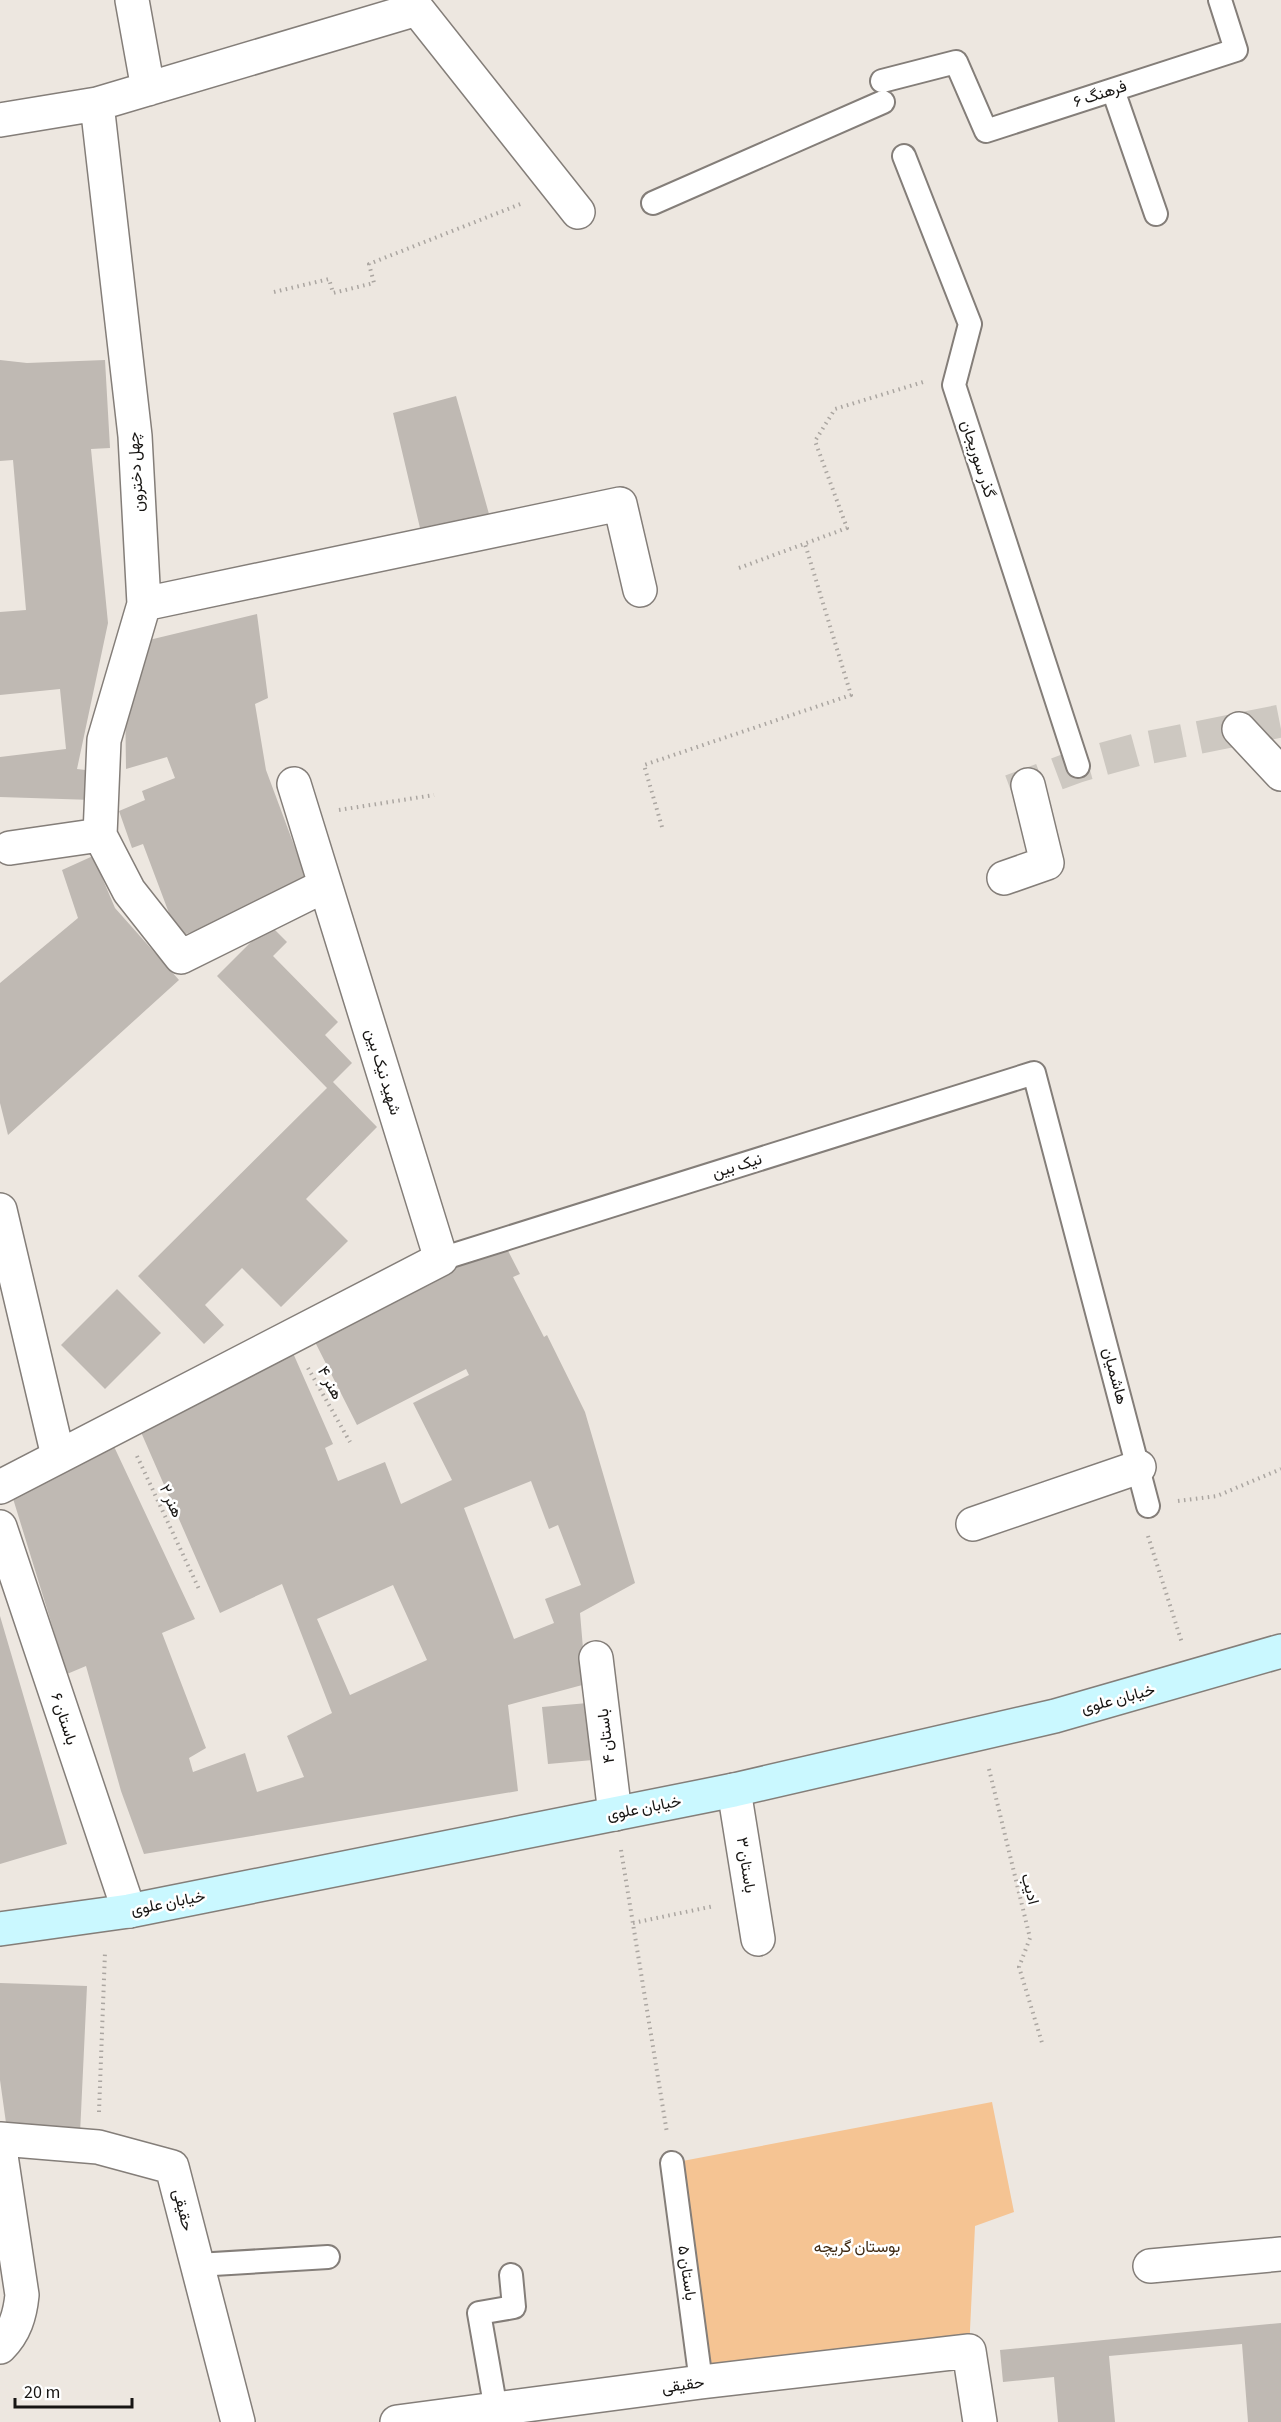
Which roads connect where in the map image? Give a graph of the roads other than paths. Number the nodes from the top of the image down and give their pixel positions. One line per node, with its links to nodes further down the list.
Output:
1 (132, 0): 3 (street)
2 (1220, 0): 4 (lane, فرهنگ ۶)
3 (148, 89): 5 (street); 8 (street)
4 (1113, 90): 9 (lane, فرهنگ ۶); 10 (lane)
5 (97, 104): 6 (street); 12 (street, چهل دخترون)
6 (0, 120)
7 (904, 156): 14 (lane, گذر سوریجان)
8 (569, 200)
9 (653, 203)
10 (1156, 214)
11 (640, 590): 12 (street)
12 (144, 604): 18 (street, چهل دخترون)
13 (1239, 729): 15 (street)
14 (1078, 766)
15 (1281, 774)
16 (294, 784): 21 (street, شهید نیک بین)
17 (1028, 785): 20 (street)
18 (100, 835): 19 (street); 21 (street)
19 (3, 847)
20 (1004, 878)
21 (324, 886): 24 (street, شهید نیک بین)
22 (1034, 1072): 24 (lane, نیک بین); 26 (lane, هاشمیان)
23 (2, 1232): 25 (street)
24 (441, 1259): 25 (street)
25 (58, 1456): 27 (street)
26 (1139, 1467): 28 (lane, هاشمیان); 29 (street)
27 (0, 1487)
28 (1148, 1506)
29 (973, 1524)
30 (0, 1527): 35 (street, باستان ۶)
31 (1281, 1652): 33 (main road, خیابان علوی)
32 (596, 1658): 34 (street, باستان ۴)
33 (734, 1790): 34 (main road, خیابان علوی); 37 (street, باستان ۳)
34 (615, 1814): 35 (main road, خیابان علوی)
35 (117, 1913): 36 (main road, خیابان علوی)
36 (0, 1929)
37 (758, 1939)
38 (0, 2139): 43 (street, حقیقی)
39 (0, 2149): 46 (street)
40 (672, 2163): 47 (lane, باستان ۵)
41 (1281, 2254): 44 (street)
42 (328, 2257): 43 (lane)
43 (197, 2265): 50 (street, حقیقی)
44 (1150, 2266)
45 (511, 2275): 49 (lane)
46 (0, 2347)
47 (702, 2382): 48 (street, حقیقی); 52 (street, حقیقی)
48 (628, 2408): 49 (street, حقیقی)
49 (496, 2410): 51 (street, حقیقی)
50 (238, 2422)
51 (397, 2422)
52 (980, 2422)

